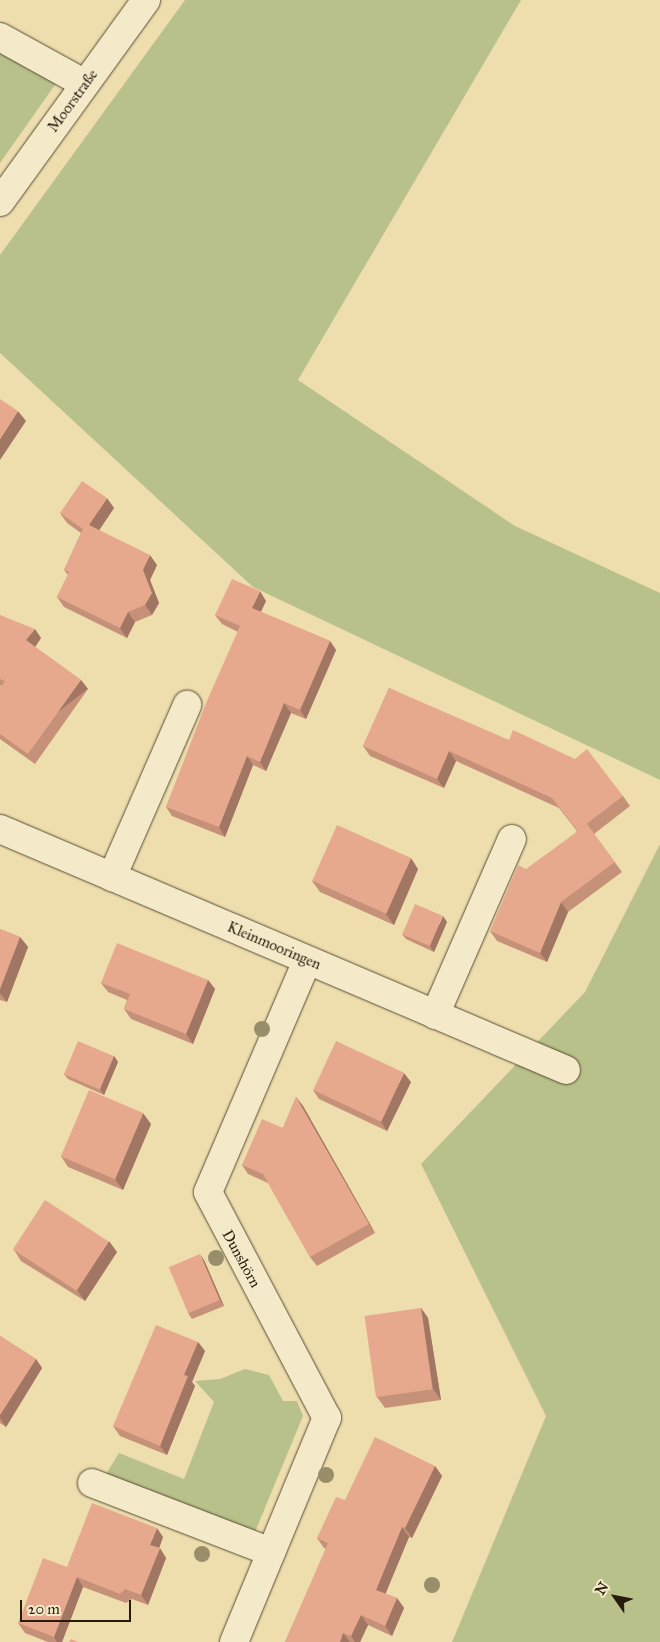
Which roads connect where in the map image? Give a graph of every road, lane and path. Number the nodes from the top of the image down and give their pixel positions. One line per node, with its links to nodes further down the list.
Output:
1 (146, 0): 3 (street, Moorstraße)
2 (0, 37): 3 (street)
3 (85, 84): 4 (street, Moorstraße)
4 (0, 202)
5 (187, 705): 8 (street)
6 (0, 829): 8 (street, Kleinmooringen)
7 (512, 839): 10 (street)
8 (112, 877): 9 (street, Kleinmooringen)
9 (307, 961): 10 (street, Kleinmooringen); 13 (street, Dunshörn)
10 (436, 1015): 11 (street, Kleinmooringen)
11 (566, 1070)
12 (92, 1483): 13 (street)
13 (271, 1552): 14 (street, Dunshörn)
14 (234, 1642)

